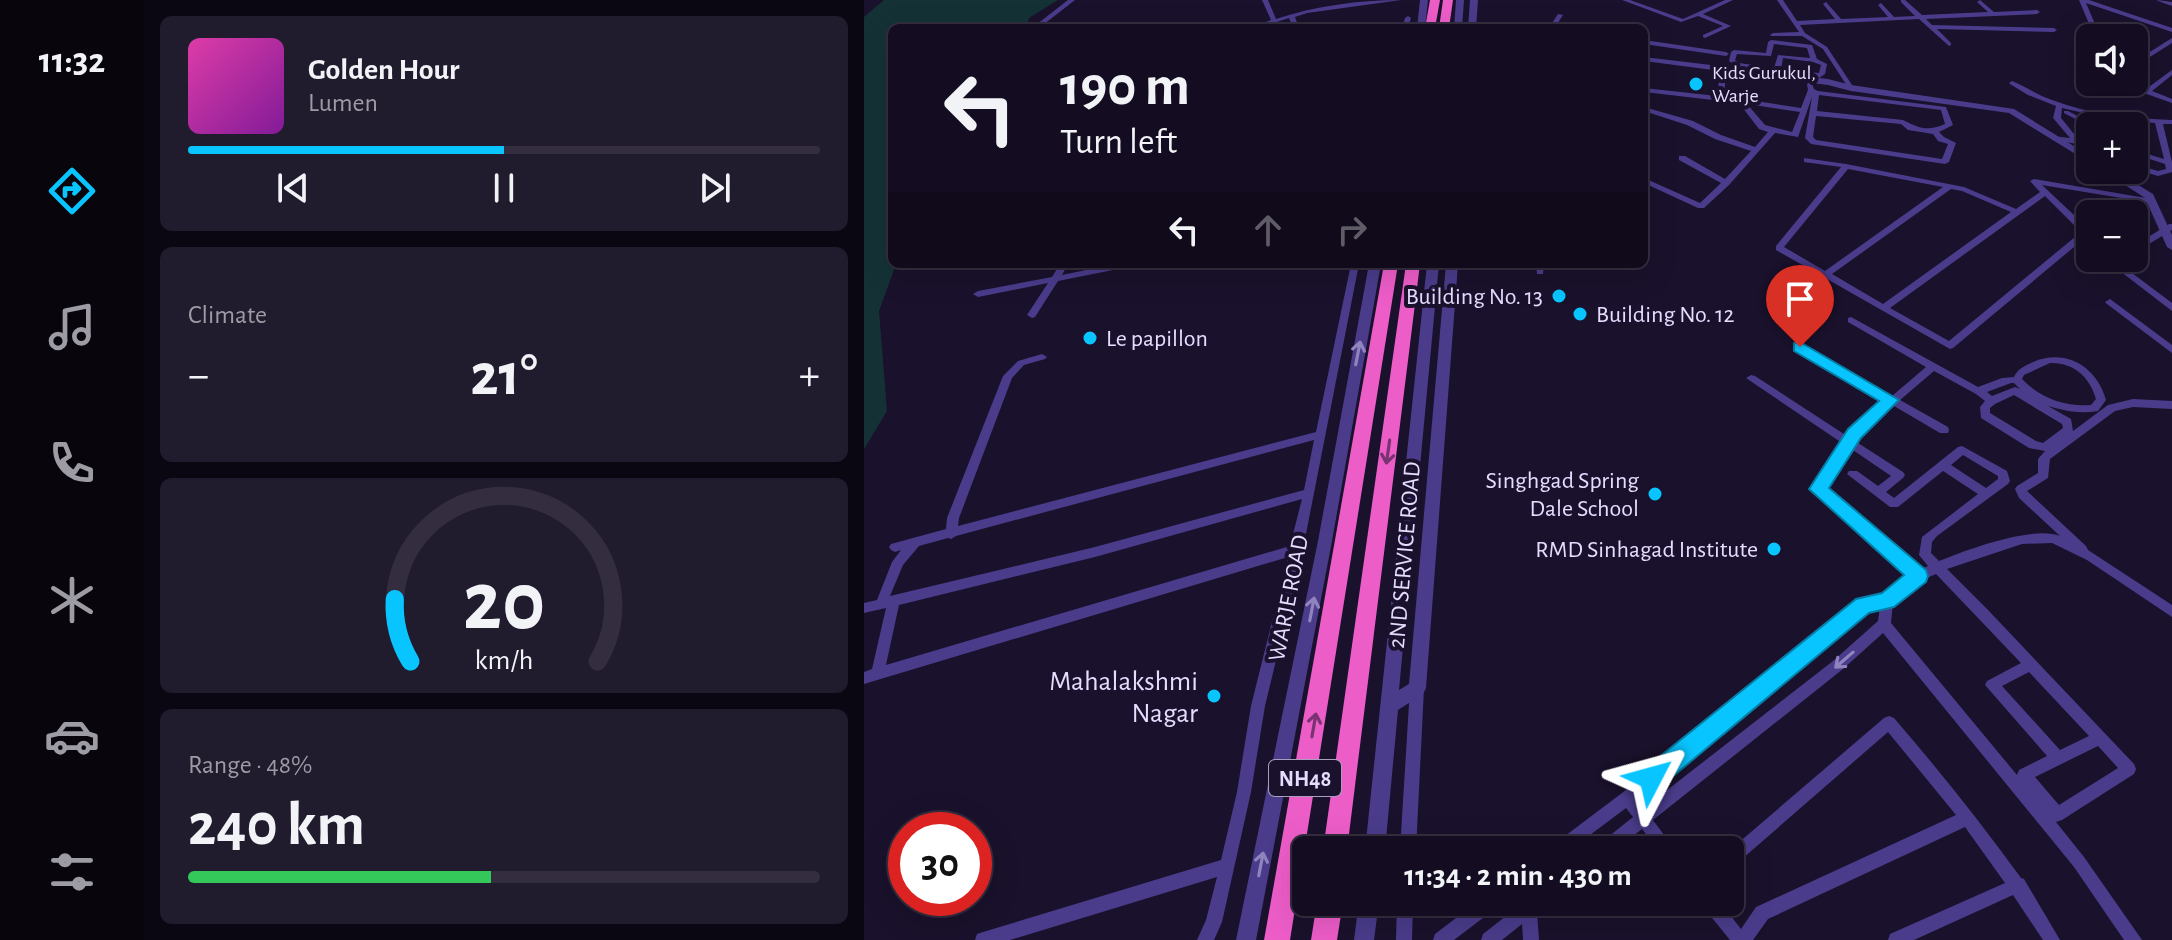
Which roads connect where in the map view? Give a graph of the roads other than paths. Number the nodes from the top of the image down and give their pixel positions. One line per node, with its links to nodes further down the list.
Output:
1 (1072, 0): 35 (street)
2 (1265, 0): 32 (street)
3 (1299, 0): 21 (street)
4 (1398, 0): 21 (street)
5 (1424, 0): 39 (street)
6 (1435, 0): 40 (highway)
7 (1448, 0): 41 (highway)
8 (1460, 0): 42 (street)
9 (1474, 0): 43 (street)
10 (1625, 0): 23 (street)
11 (1730, 0): 15 (street)
12 (1780, 0): 34 (street)
13 (2083, 0): 45 (street); 50 (street)
14 (2160, 0): 19 (street)
15 (1718, 1): 23 (street)
16 (1903, 1): 30 (street)
17 (1980, 2): 25 (street)
18 (1826, 4): 33 (street)
19 (2172, 4)
20 (1881, 5): 31 (street)
21 (1306, 11): 26 (street)
22 (2037, 12): 25 (street)
23 (1697, 14): 53 (street)
24 (1972, 14): 25 (street); 28 (street); 47 (street)
25 (1992, 14): 48 (street)
26 (1291, 15): 32 (street); 37 (street)
27 (1560, 15): 44 (street)
28 (1931, 16): 30 (street); 46 (street)
29 (1408, 18): 38 (street)
30 (1918, 18): 31 (street); 46 (street)
31 (1893, 19): 33 (street)
32 (1274, 21): 36 (street)
33 (1839, 21): 34 (street)
34 (1796, 23): 51 (street)
35 (1040, 24)
36 (1265, 24)
37 (1294, 24)
38 (1406, 24)
39 (1421, 24)
40 (1431, 24)
41 (1445, 24)
42 (1458, 24)
43 (1472, 24)
44 (1557, 24)
45 (2092, 24)
46 (1934, 27): 47 (street); 56 (street)
47 (1979, 27): 48 (street)
48 (2001, 28): 49 (street)
49 (2054, 30)
50 (2172, 30)
51 (1803, 34): 52 (street); 69 (street)
52 (1773, 35)
53 (1705, 36)
54 (2172, 40): 59 (street)
55 (1648, 42): 57 (street)
56 (1949, 44)
57 (1668, 45): 58 (street); 62 (street)
58 (1726, 54)
59 (2148, 55)
60 (1814, 60): 64 (street); 64 (street); 64 (street)
61 (1648, 61): 62 (street)
62 (1661, 61): 68 (street)
63 (1648, 62): 66 (street)
64 (1777, 70)
65 (2172, 72): 72 (street)
66 (1723, 73): 70 (street); 74 (street)
67 (2012, 83): 77 (street)
68 (1827, 84): 69 (street); 70 (street)
69 (1851, 88): 85 (street)
70 (1812, 89): 79 (street); 84 (street)
71 (1648, 90): 74 (street)
72 (2148, 90)
73 (2148, 93): 75 (street)
74 (1720, 98): 76 (street)
75 (2172, 101)
76 (1742, 102): 79 (street); 83 (street)
77 (2059, 107): 80 (street); 82 (street); 86 (street)
78 (1648, 110): 87 (street)
79 (1808, 111): 83 (street); 84 (street); 84 (street)
80 (2076, 116)
81 (2172, 122): 82 (street)
82 (2159, 123): 92 (street)
83 (1773, 131): 87 (street)
84 (1936, 132)
85 (2055, 138): 86 (street); 88 (street)
86 (2075, 140)
87 (1757, 150): 96 (street)
88 (2076, 151)
89 (2148, 156): 92 (street)
90 (1682, 158): 96 (street)
91 (1807, 160): 93 (street)
92 (2169, 163): 94 (street)
93 (1846, 166): 98 (street); 116 (street)
94 (2148, 169)
95 (1648, 182): 96 (street)
96 (1726, 183)
97 (2130, 184): 100 (street)
98 (1950, 186): 101 (street); 116 (street)
99 (2045, 192): 100 (street); 101 (street); 102 (street)
100 (2152, 201): 103 (street)
101 (2017, 212): 120 (street)
102 (2076, 222)
103 (2168, 229): 104 (street); 106 (street)
104 (2148, 241)
105 (2076, 244): 120 (street)
106 (2172, 247)
107 (1062, 268): 117 (street)
108 (1109, 268): 117 (street)
109 (1354, 268): 133 (street)
110 (1374, 268): 132 (street, WARJE ROAD, one-way to 110)
111 (1390, 268): 185 (highway, NH48, one-way to 111)
112 (1412, 268): 167 (highway, NH48, one-way to 167)
113 (1433, 268): 161 (street)
114 (1452, 268): 160 (street, 2ND SERVICE ROAD)
115 (2128, 272): 121 (street)
116 (1825, 275): 120 (street)
117 (1055, 279): 118 (street); 122 (street)
118 (978, 294)
119 (2110, 302): 125 (street)
120 (1883, 308)
121 (2172, 308)
122 (1032, 315)
123 (1851, 320): 129 (street)
124 (2172, 333): 125 (street)
125 (2156, 338): 127 (street)
126 (1800, 347): 135 (street)
127 (2172, 350)
128 (1042, 357): 146 (street)
129 (1933, 366): 134 (street); 135 (street)
130 (1751, 378): 140 (street)
131 (2017, 380): 131 (street); 134 (street)
132 (1351, 385): 133 (street); 184 (street, WARJE ROAD, one-way to 132)
133 (1329, 389): 139 (street)
134 (1979, 391): 136 (street)
135 (1891, 400): 138 (street); 140 (street)
136 (1991, 401): 136 (street)
137 (2172, 405): 150 (street)
138 (1944, 430)
139 (1320, 435): 144 (street); 146 (street)
140 (1848, 443): 143 (street); 152 (street)
141 (1943, 465): 143 (street); 145 (street); 145 (street)
142 (1853, 474): 143 (street)
143 (1878, 492)
144 (1309, 493): 149 (street); 154 (street)
145 (1986, 494): 151 (street)
146 (951, 534): 147 (street)
147 (914, 542): 148 (street); 154 (street)
148 (895, 547)
149 (1297, 549): 159 (street); 174 (street)
150 (2091, 557): 151 (street); 156 (street)
151 (1937, 567): 152 (street); 158 (street)
152 (1918, 576): 153 (street)
153 (1887, 600): 157 (street); 164 (street)
154 (887, 602): 155 (street); 159 (street)
155 (864, 608)
156 (2172, 612)
157 (1884, 624): 166 (street, one-way to 166); 194 (street)
158 (2031, 664): 162 (street); 163 (street)
159 (871, 676)
160 (1417, 688): 161 (street); 169 (street, 2ND SERVICE ROAD)
161 (1391, 705): 168 (street)
162 (2100, 738): 163 (street); 163 (street)
163 (2058, 758)
164 (1627, 798): 166 (street); 170 (street)
165 (1967, 818): 173 (street); 175 (street); 191 (street)
166 (1641, 819): 171 (street); 172 (street)
167 (1337, 836)
168 (1377, 836)
169 (1409, 836)
170 (1577, 836)
171 (1620, 836)
172 (1655, 836)
173 (1744, 848)
174 (1227, 866): 182 (street); 183 (street)
175 (2018, 885): 192 (street); 193 (street)
176 (1328, 916): 186 (highway)
177 (1367, 916): 187 (street)
178 (1405, 916): 188 (street)
179 (1472, 916): 189 (street)
180 (1519, 916): 190 (street)
181 (1721, 916): 191 (street)
182 (983, 940)
183 (1205, 940)
184 (1246, 940)
185 (1277, 940)
186 (1324, 940)
187 (1364, 940)
188 (1404, 940)
189 (1441, 940)
190 (1489, 940)
191 (1741, 940)
192 (1896, 940)
193 (2052, 940)
194 (2134, 940)

